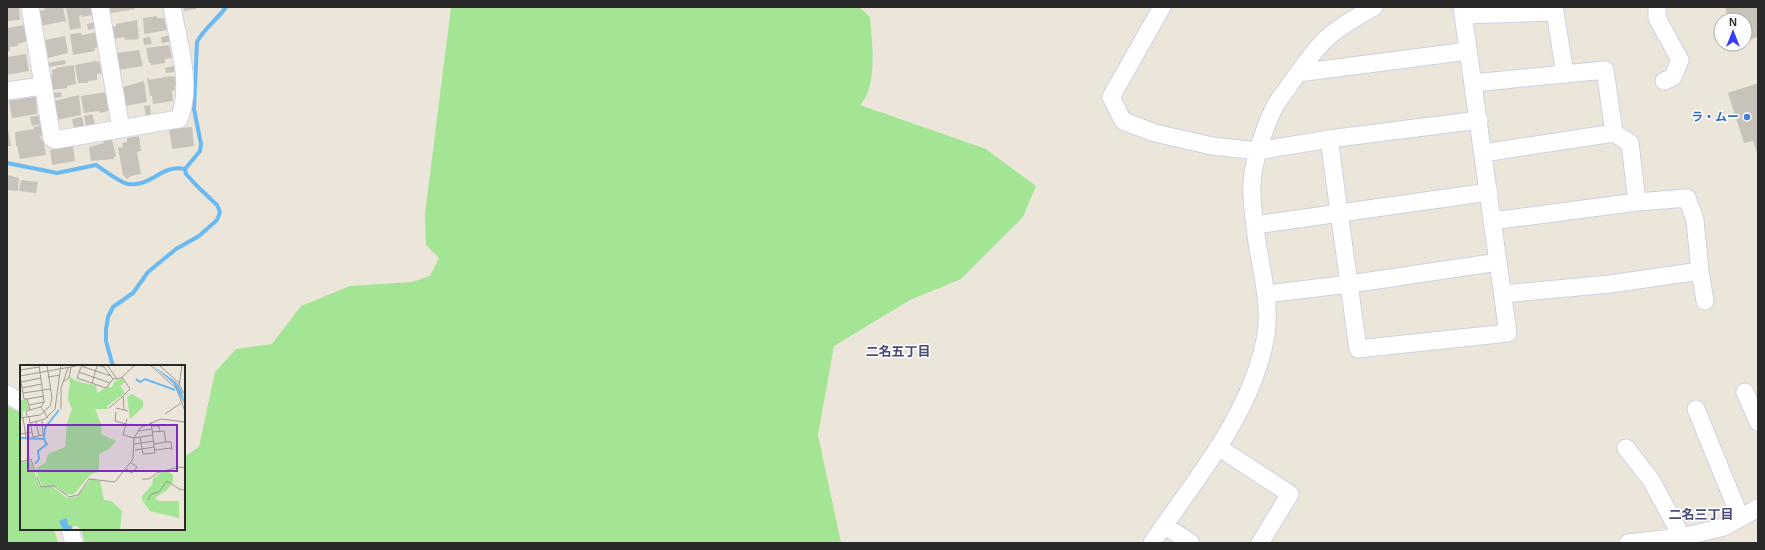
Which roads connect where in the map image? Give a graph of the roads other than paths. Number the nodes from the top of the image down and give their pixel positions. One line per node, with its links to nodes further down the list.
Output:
1 (30, 7): 13 (street)
2 (100, 7): 16 (street)
3 (172, 7): 16 (street)
4 (1162, 7): 19 (street)
5 (1374, 7): 9 (street)
6 (1657, 7): 11 (street)
7 (1463, 11): 8 (street); 10 (street)
8 (1468, 51): 9 (street); 12 (street)
9 (1298, 73): 19 (street)
10 (1566, 74): 12 (street); 17 (street)
11 (1664, 81)
12 (1473, 83): 15 (street)
13 (42, 86): 14 (street); 16 (street)
14 (7, 92)
15 (1479, 120): 18 (street); 20 (street)
16 (122, 129)
17 (1614, 133): 20 (street); 22 (street)
18 (1329, 140): 19 (street); 23 (street)
19 (1258, 151): 25 (street)
20 (1483, 153): 21 (street)
21 (1489, 192): 23 (street); 24 (street)
22 (1637, 202): 24 (street); 27 (street)
23 (1338, 213): 25 (street); 28 (street)
24 (1492, 221): 26 (street)
25 (1255, 225): 29 (street)
26 (1498, 262): 28 (street); 30 (street)
27 (1700, 271): 30 (street); 31 (street)
28 (1350, 284): 29 (street); 30 (street)
29 (1266, 294): 37 (street)
30 (1503, 294)
31 (1705, 301)
32 (1745, 392): 36 (street)
33 (7, 394): 34 (street)
34 (20, 401)
35 (1696, 409): 40 (street)
36 (1758, 422)
37 (1218, 447): 41 (street); 47 (street)
38 (1626, 448): 43 (street)
39 (1758, 508): 40 (street)
40 (1740, 517): 43 (street)
41 (1164, 525): 45 (street); 46 (street)
42 (70, 530): 44 (street)
43 (1682, 537): 48 (street)
44 (74, 543)
45 (1152, 543)
46 (1191, 543)
47 (1260, 543)
48 (1628, 543)

